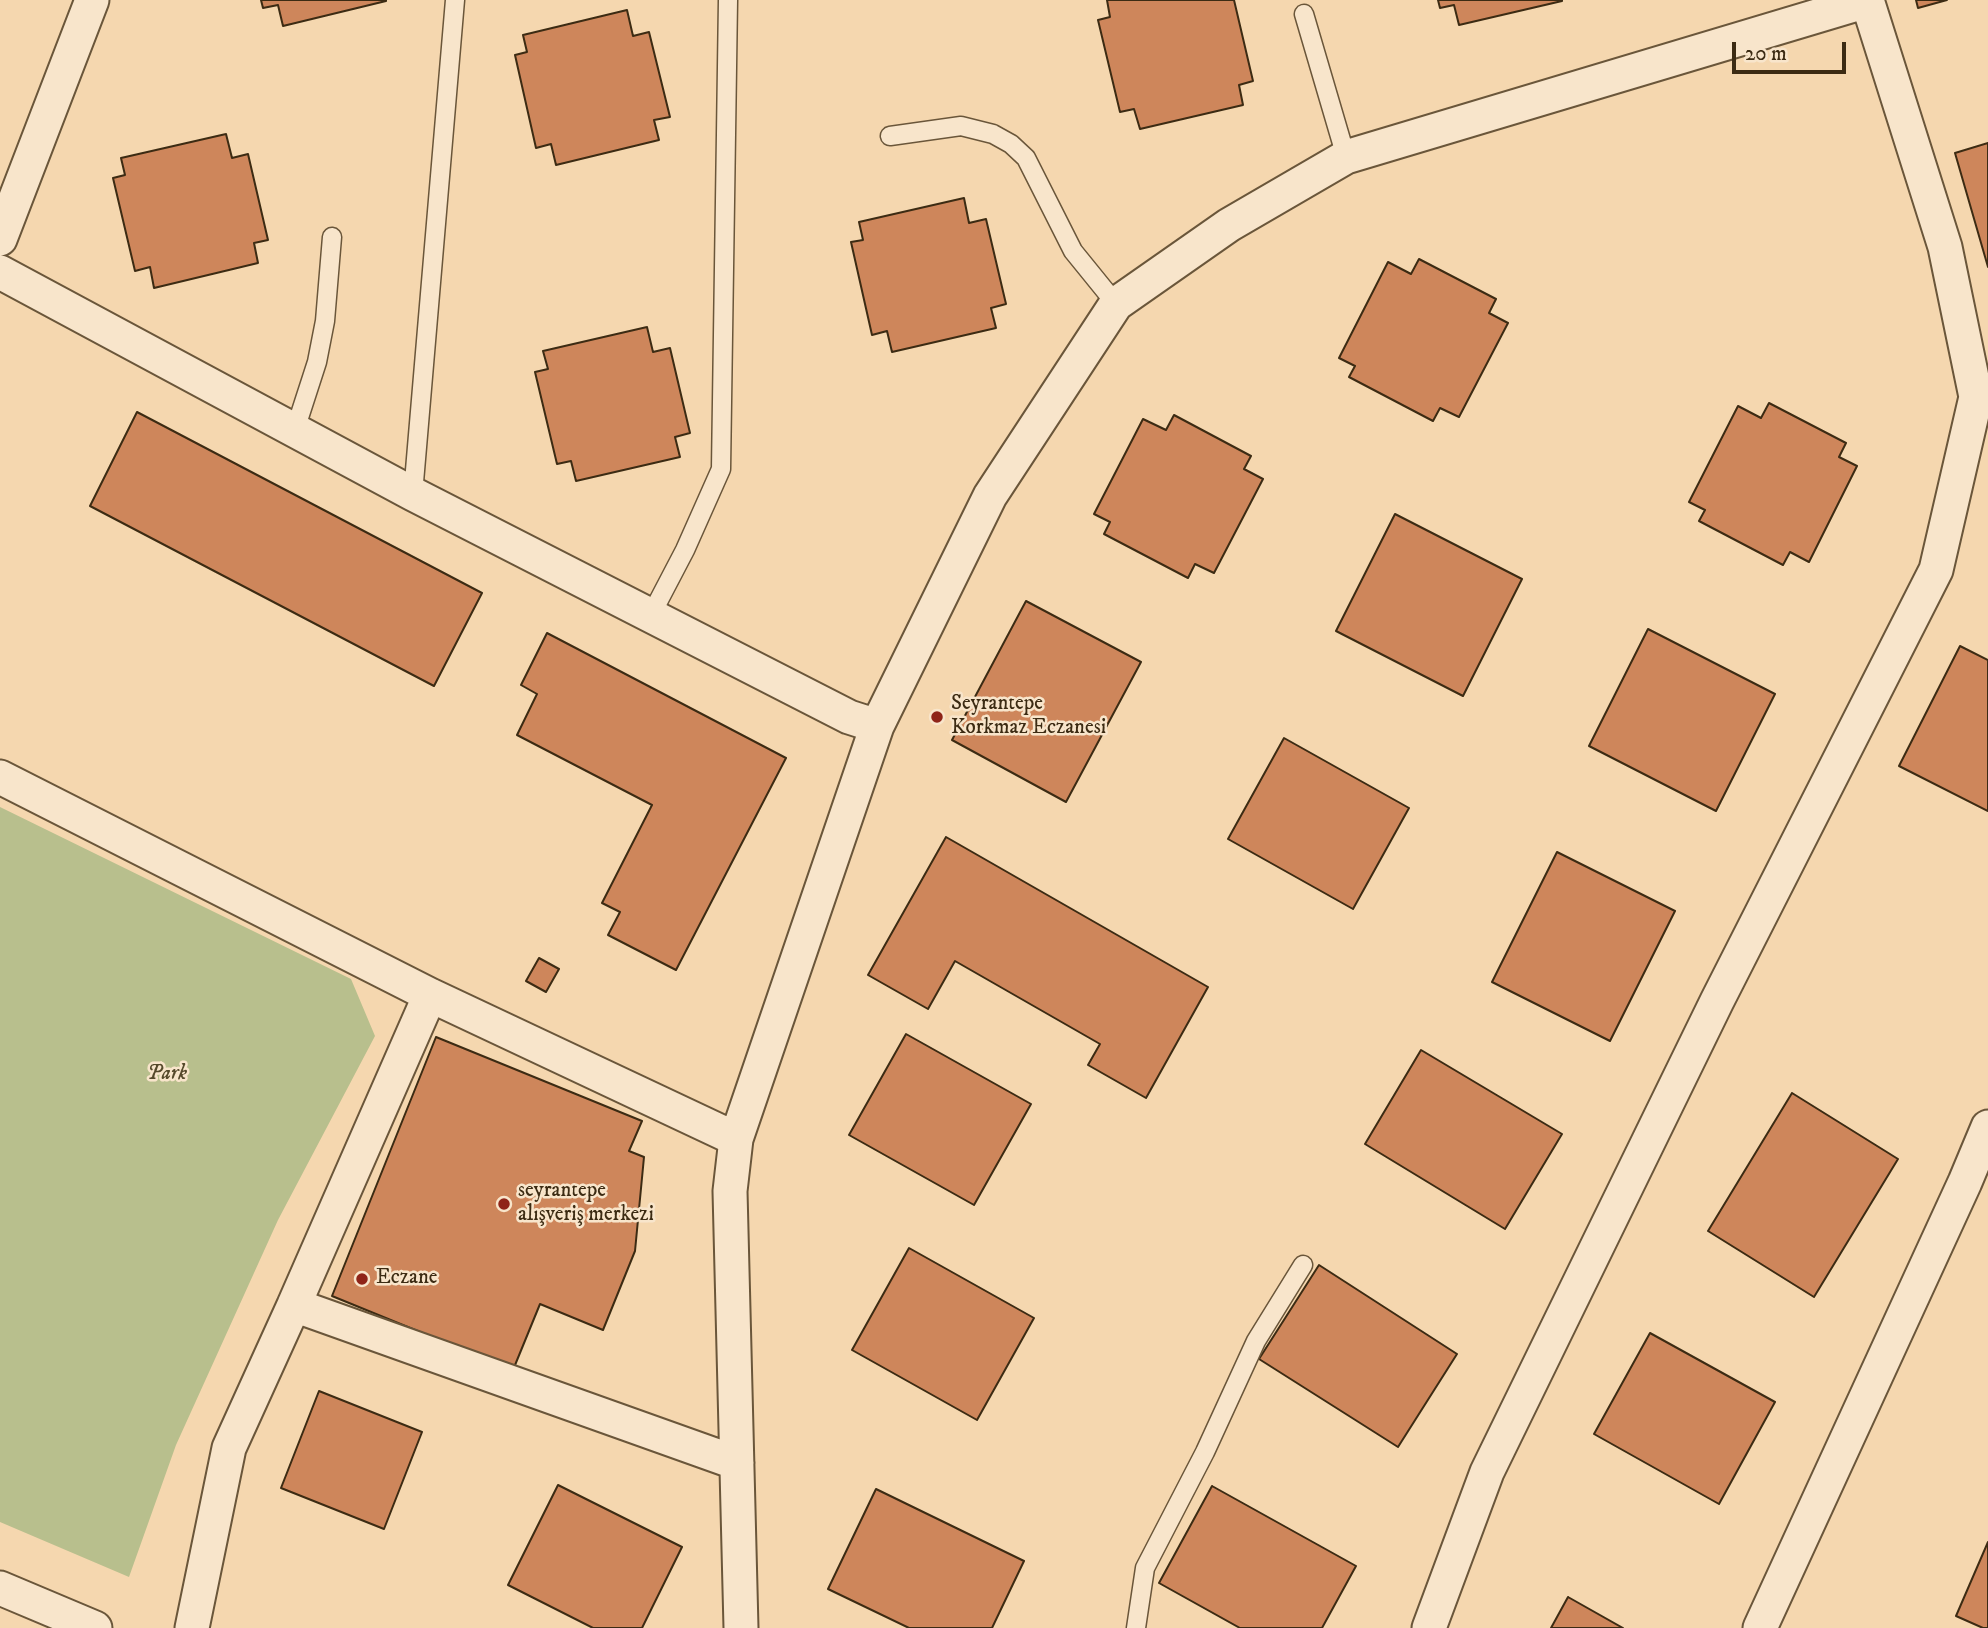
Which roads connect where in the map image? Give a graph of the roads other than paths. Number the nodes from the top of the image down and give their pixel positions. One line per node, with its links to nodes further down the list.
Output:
1 (92, 0): 9 (street)
2 (455, 0): 13 (lane)
3 (728, 0): 14 (lane)
4 (1867, 0): 7 (street); 28 (street)
5 (1304, 14): 7 (lane)
6 (890, 136): 11 (lane)
7 (1346, 157): 11 (street)
8 (332, 237): 12 (lane)
9 (0, 239)
10 (0, 272): 12 (street)
11 (1116, 304): 15 (street)
12 (295, 430): 13 (street)
13 (413, 494): 14 (street)
14 (650, 617): 15 (street)
15 (877, 726): 19 (street)
16 (0, 777): 17 (street)
17 (430, 995): 19 (street); 21 (street)
18 (1988, 1127): 29 (street)
19 (736, 1139): 22 (street)
20 (1304, 1265): 27 (lane)
21 (294, 1305): 22 (street); 25 (street)
22 (737, 1463): 26 (street)
23 (0, 1588): 24 (street)
24 (95, 1628)
25 (192, 1628)
26 (740, 1628)
27 (1136, 1628)
28 (1430, 1628)
29 (1760, 1628)

